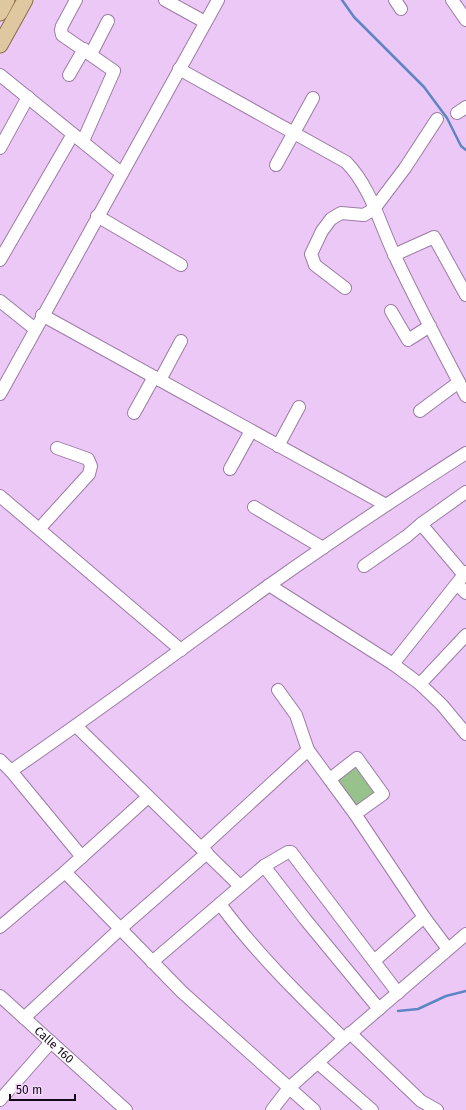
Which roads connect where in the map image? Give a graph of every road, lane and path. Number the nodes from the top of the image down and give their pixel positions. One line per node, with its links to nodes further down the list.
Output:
1 (7, 0): 7 (main road)
2 (25, 0): 11 (main road)
3 (76, 0): 12 (street)
4 (165, 0): 10 (street)
5 (218, 0): 10 (street)
6 (452, 0): 8 (street)
7 (0, 13)
8 (466, 20)
9 (108, 21): 12 (street)
10 (205, 22): 13 (street)
11 (0, 45)
12 (87, 52): 15 (street); 21 (street)
13 (179, 69): 19 (street); 24 (street)
14 (0, 75): 16 (street)
15 (69, 75)
16 (28, 97): 20 (street); 22 (street)
17 (313, 98): 19 (street)
18 (437, 119): 25 (street)
19 (294, 133): 23 (street); 25 (street)
20 (73, 134): 21 (street); 28 (street)
21 (83, 141): 24 (street)
22 (0, 148)
23 (276, 165)
24 (121, 173): 26 (street)
25 (374, 209): 27 (street); 30 (street)
26 (97, 216): 29 (street); 34 (street)
27 (394, 255): 31 (street); 35 (street)
28 (0, 260)
29 (181, 265)
30 (345, 288)
31 (466, 295)
32 (0, 301): 36 (street)
33 (391, 311): 35 (street)
34 (42, 315): 36 (street); 38 (street)
35 (430, 326): 39 (street)
36 (34, 329): 40 (street)
37 (181, 341): 38 (street)
38 (157, 378): 44 (street); 45 (street)
39 (458, 382): 41 (street); 43 (street)
40 (0, 394)
41 (466, 396)
42 (299, 407): 46 (street)
43 (420, 411)
44 (134, 413)
45 (251, 431): 46 (street); 49 (street)
46 (278, 446): 52 (street)
47 (57, 448): 55 (street)
48 (466, 453): 52 (street)
49 (230, 469)
50 (466, 492): 54 (street)
51 (0, 496): 55 (street)
52 (386, 505): 56 (street)
53 (254, 507): 56 (street)
54 (421, 524): 57 (street); 58 (street)
55 (39, 529): 62 (street)
56 (323, 548): 59 (street)
57 (364, 566)
58 (462, 577): 60 (street); 63 (street)
59 (269, 586): 62 (street); 63 (street)
60 (466, 593)
61 (466, 635): 64 (street)
62 (181, 650): 66 (street)
63 (393, 664): 64 (street)
64 (420, 684): 67 (street)
65 (278, 690): 68 (street)
66 (76, 726): 70 (street); 72 (street)
67 (466, 734)
68 (308, 750): 71 (street); 74 (street)
69 (0, 760): 70 (street)
70 (11, 771): 75 (street)
71 (330, 779): 73 (street); 73 (street)
72 (148, 797): 74 (street); 75 (street)
73 (355, 814): 80 (street)
74 (204, 850): 78 (street); 82 (street)
75 (82, 857): 77 (street)
76 (264, 866): 78 (street); 85 (street); 89 (street)
77 (66, 872): 81 (street); 82 (street)
78 (240, 886): 79 (street)
79 (220, 904): 86 (street); 91 (street)
80 (424, 917): 84 (street); 85 (street)
81 (0, 927)
82 (120, 929): 86 (street); 90 (street)
83 (466, 934): 84 (street)
84 (448, 949): 87 (street)
85 (374, 961): 87 (street)
86 (152, 962): 94 (street)
87 (398, 993): 89 (street)
88 (0, 996): 90 (street, Calle 160)
89 (379, 1009): 91 (street)
90 (24, 1018): 92 (street, Calle 160)
91 (347, 1036): 93 (street); 100 (street)
92 (51, 1042): 95 (street); 96 (street, Calle 160)
93 (318, 1062): 94 (street); 99 (street)
94 (289, 1088): 97 (street); 98 (street)
95 (0, 1100)
96 (126, 1110)
97 (272, 1110)
98 (314, 1110)
99 (372, 1110)
100 (437, 1110)

